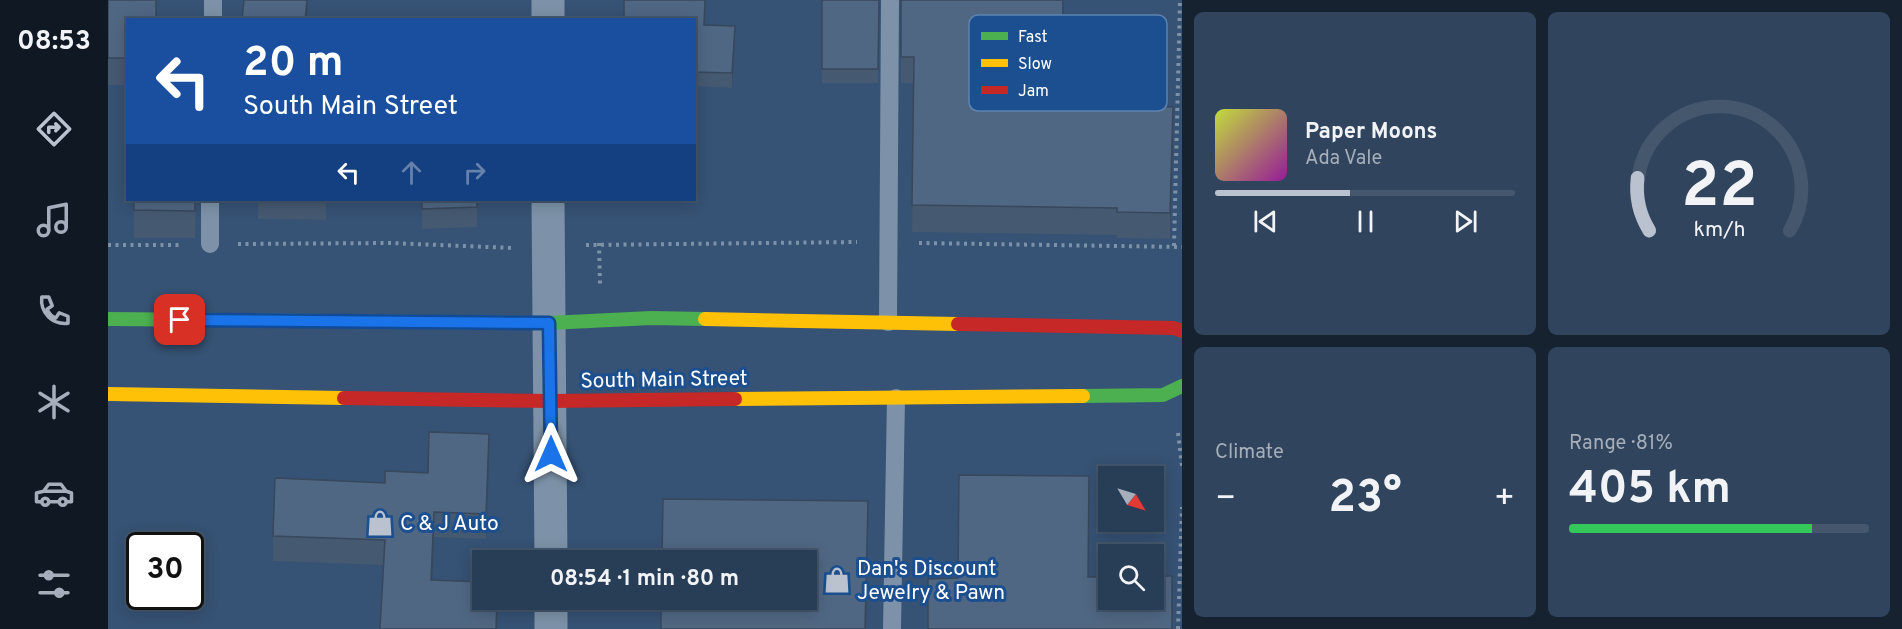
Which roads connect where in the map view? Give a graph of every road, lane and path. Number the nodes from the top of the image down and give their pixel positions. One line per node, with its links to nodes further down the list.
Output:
1 (213, 0): 5 (lane)
2 (548, 0): 6 (street)
3 (890, 0): 9 (lane)
4 (1180, 0): 12 (path)
5 (213, 18)
6 (548, 18)
7 (210, 201): 10 (lane)
8 (548, 201): 14 (street)
9 (888, 242): 12 (path); 14 (path); 16 (lane)
10 (210, 244): 11 (path); 14 (path)
11 (108, 245)
12 (1174, 246): 13 (path)
13 (1182, 247)
14 (548, 248): 17 (street)
15 (108, 320): 17 (street)
16 (888, 322): 17 (street); 18 (street)
17 (549, 323): 22 (street)
18 (1182, 331)
19 (1182, 386): 21 (street, South Main Street)
20 (108, 394): 22 (street, South Main Street)
21 (896, 398): 22 (street, South Main Street); 29 (lane)
22 (551, 401): 26 (street)
23 (1178, 433): 24 (path)
24 (1182, 466)
25 (1182, 507): 30 (path)
26 (551, 550)
27 (551, 610): 28 (street)
28 (551, 629)
29 (892, 629)
30 (1178, 629)

